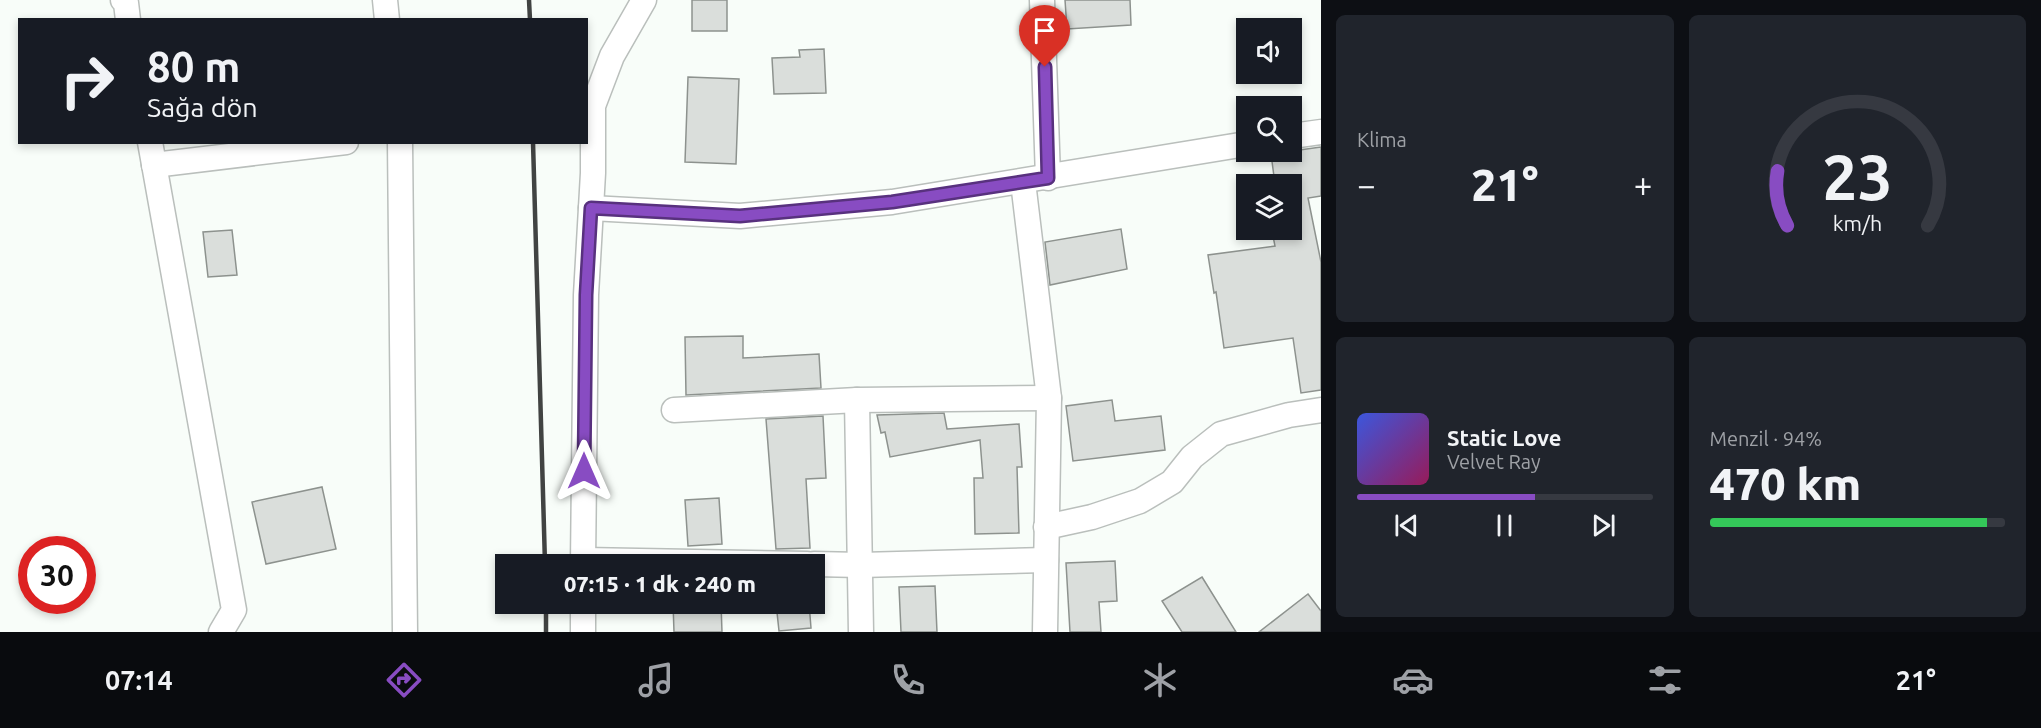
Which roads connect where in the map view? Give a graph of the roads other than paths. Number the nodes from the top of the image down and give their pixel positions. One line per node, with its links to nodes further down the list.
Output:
1 (385, 0): 4 (street)
2 (644, 0): 13 (street)
3 (1042, 0): 11 (street)
4 (387, 18)
5 (1321, 132): 6 (street)
6 (1302, 135)
7 (314, 144): 10 (street)
8 (400, 144): 25 (street)
9 (1236, 146): 11 (street)
10 (152, 154): 24 (street)
11 (1048, 178): 12 (street)
12 (1023, 182): 13 (street); 14 (street)
13 (591, 208): 19 (street)
14 (1049, 398): 15 (street); 18 (street)
15 (857, 400): 16 (street); 22 (street)
16 (674, 410)
17 (1321, 410): 18 (street)
18 (1047, 527): 20 (street)
19 (584, 554)
20 (1046, 560): 22 (street); 28 (street)
21 (825, 564): 22 (street)
22 (861, 565): 27 (street)
23 (583, 614): 26 (street)
24 (222, 632)
25 (405, 632)
26 (583, 632)
27 (861, 632)
28 (1045, 632)

